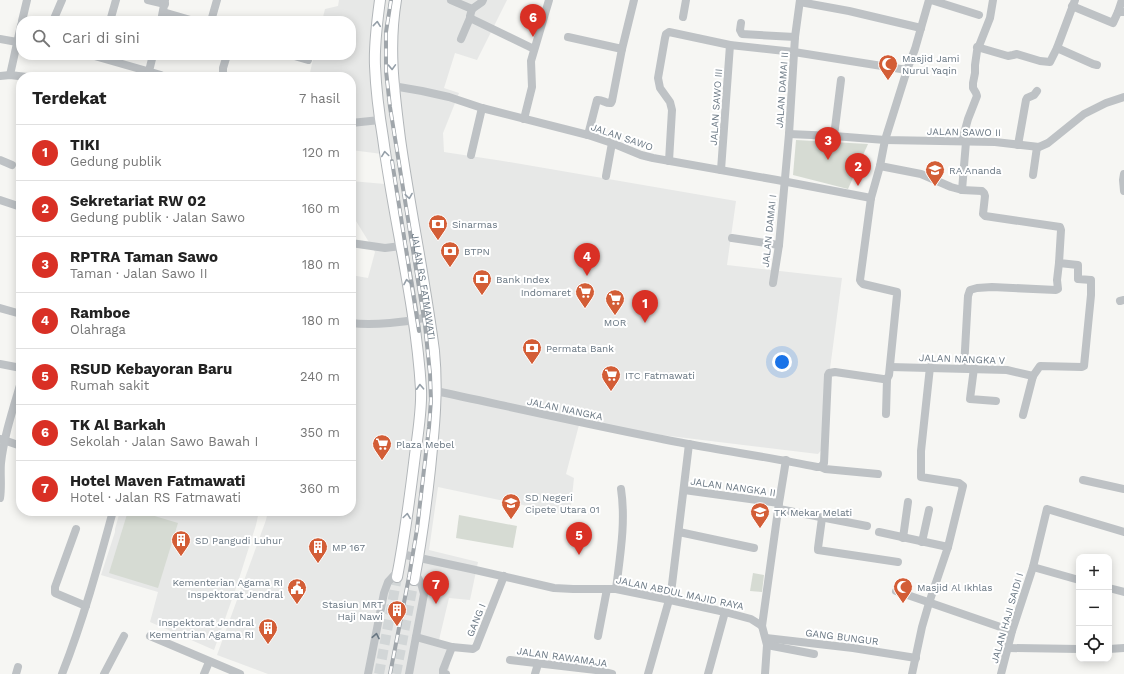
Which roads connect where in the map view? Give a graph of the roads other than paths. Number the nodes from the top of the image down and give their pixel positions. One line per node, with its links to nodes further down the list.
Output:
1 (27, 0): 22 (street)
2 (62, 0): 23 (street)
3 (116, 0): 24 (street)
4 (148, 0): 18 (street)
5 (217, 0): 27 (street)
6 (380, 0): 60 (main road, JALAN RS FATMAWATI, one-way to 6)
7 (396, 0): 55 (main road, JALAN RS FATMAWATI, one-way to 55)
8 (452, 0): 19 (street)
9 (483, 0): 19 (street)
10 (549, 0): 40 (street)
11 (634, 0): 41 (street)
12 (686, 0): 28 (street)
13 (930, 0): 21 (street); 31 (street)
14 (993, 0): 38 (street)
15 (1122, 0): 20 (street)
16 (800, 1): 31 (street); 33 (street, JALAN DAMAI II)
17 (1074, 2): 20 (street); 39 (street)
18 (164, 5): 25 (street); 26 (street)
19 (472, 9): 29 (street)
20 (1121, 12)
21 (979, 15)
22 (23, 16)
23 (55, 16)
24 (111, 16)
25 (162, 16)
26 (185, 16)
27 (212, 16)
28 (682, 17)
29 (470, 18): 35 (street); 40 (street)
30 (741, 23): 33 (street)
31 (921, 28): 48 (street)
32 (568, 37): 41 (street)
33 (795, 37): 43 (street, JALAN DAMAI II)
34 (0, 39): 36 (street)
35 (461, 39)
36 (16, 40)
37 (730, 45): 43 (street); 72 (street); 75 (street, JALAN SAWO III)
38 (977, 47): 39 (street); 66 (street)
39 (1057, 48): 47 (street)
40 (534, 49): 59 (street)
41 (622, 49): 63 (street)
42 (16, 52): 51 (street)
43 (794, 52): 48 (street); 62 (street, JALAN DAMAI II)
44 (112, 60): 49 (street)
45 (152, 60): 49 (street)
46 (225, 60): 50 (street)
47 (1097, 65)
48 (907, 70): 65 (street)
49 (149, 72)
50 (223, 72)
51 (10, 75): 52 (street); 53 (street)
52 (0, 76)
53 (16, 76)
54 (841, 80): 64 (street)
55 (393, 86): 58 (street, JALAN SAWO); 93 (main road, JALAN RS FATMAWATI, one-way to 93)
56 (1036, 91): 68 (street)
57 (1124, 97): 69 (street)
58 (482, 108): 59 (street, JALAN SAWO); 70 (street)
59 (524, 119): 63 (street, JALAN SAWO)
60 (380, 120): 61 (street); 88 (main road, JALAN RS FATMAWATI, one-way to 60)
61 (356, 122)
62 (789, 134): 64 (street, JALAN SAWO II); 79 (street, JALAN DAMAI II)
63 (588, 135): 67 (street, JALAN SAWO)
64 (834, 136): 65 (street, JALAN SAWO II)
65 (885, 140): 66 (street, JALAN SAWO II); 74 (street)
66 (964, 142): 68 (street, JALAN SAWO II); 80 (street)
67 (612, 143): 72 (street, JALAN SAWO); 78 (street)
68 (1018, 145): 69 (street, JALAN SAWO II)
69 (1037, 147): 77 (street)
70 (471, 154)
71 (0, 160): 73 (street)
72 (669, 161): 75 (street, JALAN SAWO)
73 (12, 165)
74 (880, 166): 80 (street); 82 (street)
75 (721, 170): 79 (street, JALAN SAWO)
76 (1124, 174): 81 (street)
77 (1034, 175)
78 (606, 176)
79 (784, 181): 82 (street, JALAN SAWO); 87 (street, JALAN DAMAI I)
80 (962, 190): 89 (street)
81 (1124, 191)
82 (871, 198): 98 (street)
83 (0, 200): 84 (street)
84 (16, 205)
85 (732, 238): 87 (street)
86 (356, 245): 88 (street)
87 (778, 245): 90 (street, JALAN DAMAI I)
88 (401, 246): 94 (main road, JALAN RS FATMAWATI, one-way to 88)
89 (1059, 263): 100 (street); 102 (street)
90 (773, 283)
91 (0, 308): 92 (street)
92 (16, 313)
93 (429, 317): 94 (street); 104 (main road, JALAN RS FATMAWATI)
94 (413, 320): 95 (street); 134 (main road, JALAN RS FATMAWATI, one-way to 94)
95 (356, 323)
96 (0, 364): 97 (street)
97 (16, 367)
98 (890, 367): 99 (street, JALAN NANGKA V); 103 (street)
99 (930, 367): 100 (street, JALAN NANGKA V); 132 (street)
100 (964, 368): 101 (street, JALAN NANGKA V)
101 (974, 368): 102 (street, JALAN NANGKA V); 106 (street)
102 (1033, 376): 108 (street)
103 (887, 379): 107 (street); 113 (street)
104 (436, 391): 111 (street, JALAN NANGKA); 135 (main road, JALAN RS FATMAWATI)
105 (16, 397): 109 (street)
106 (996, 401)
107 (886, 414)
108 (1023, 415)
109 (2, 439): 110 (street); 119 (street)
110 (16, 444)
111 (690, 444): 112 (street, JALAN NANGKA); 118 (street)
112 (786, 460): 113 (street, JALAN NANGKA); 121 (street)
113 (821, 467): 114 (street, JALAN NANGKA)
114 (878, 474)
115 (1083, 480): 117 (street)
116 (621, 489): 143 (street)
117 (1124, 489)
118 (684, 490): 121 (street, JALAN NANGKA II); 127 (street)
119 (0, 498)
120 (908, 502): 130 (street)
121 (779, 506): 124 (street, JALAN NANGKA II); 151 (street)
122 (929, 510): 131 (street)
123 (112, 516): 149 (street)
124 (822, 518): 125 (street, JALAN NANGKA II); 136 (street)
125 (867, 526)
126 (76, 529): 149 (street)
127 (679, 532): 133 (street); 147 (street)
128 (879, 532): 130 (street)
129 (1124, 532): 137 (street, JALAN HAJI SAIDI I)
130 (903, 538): 131 (street)
131 (922, 542): 132 (street)
132 (948, 547): 148 (street)
133 (754, 548)
134 (401, 554): 135 (street, JALAN ABDUL MAJID RAYA); 138 (main road, JALAN RS FATMAWATI)
135 (418, 557): 139 (main road, JALAN RS FATMAWATI); 140 (street, JALAN ABDUL MAJID RAYA)
136 (898, 562)
137 (1033, 567): 141 (street, JALAN HAJI SAIDI I); 152 (street, JALAN HAJI SAIDI I)
138 (398, 573): 173 (street, JALAN RS FATMAWATI, one-way to 138)
139 (415, 576): 156 (street, JALAN RS FATMAWATI)
140 (504, 576): 142 (street, JALAN ABDUL MAJID RAYA); 158 (street, GANG I)
141 (1076, 579)
142 (607, 589): 143 (street, JALAN ABDUL MAJID RAYA); 155 (street)
143 (616, 589): 147 (street, JALAN ABDUL MAJID RAYA)
144 (1112, 589): 146 (street)
145 (896, 591): 148 (street)
146 (1124, 592)
147 (670, 600): 150 (street, JALAN ABDUL MAJID RAYA); 178 (street)
148 (929, 603): 152 (street); 164 (street)
149 (86, 606): 169 (street)
150 (726, 612): 151 (street, JALAN ABDUL MAJID RAYA); 179 (street)
151 (762, 626): 157 (street)
152 (1012, 631): 159 (street, JALAN HAJI SAIDI I)
153 (124, 636): 170 (street)
154 (150, 636): 166 (street)
155 (598, 636)
156 (416, 637): 158 (street); 174 (street, JALAN RS FATMAWATI)
157 (766, 642): 163 (street); 164 (street, GANG BUNGUR); 180 (street)
158 (452, 646): 175 (street)
159 (1008, 648): 161 (street); 182 (street, JALAN HAJI SAIDI I)
160 (1124, 648): 162 (street)
161 (1076, 649)
162 (1112, 649)
163 (814, 654)
164 (916, 658): 181 (street)
165 (510, 660): 167 (street, JALAN RAWAMAJA)
166 (209, 662): 171 (street); 172 (street)
167 (538, 664): 168 (street, JALAN RAWAMAJA); 176 (street)
168 (596, 672): 177 (street, JALAN RAWAMAJA)
169 (62, 674)
170 (104, 674)
171 (204, 674)
172 (240, 674)
173 (368, 674)
174 (409, 674)
175 (444, 674)
176 (535, 674)
177 (612, 674)
178 (648, 674)
179 (708, 674)
180 (765, 674)
181 (912, 674)
182 (1001, 674)

